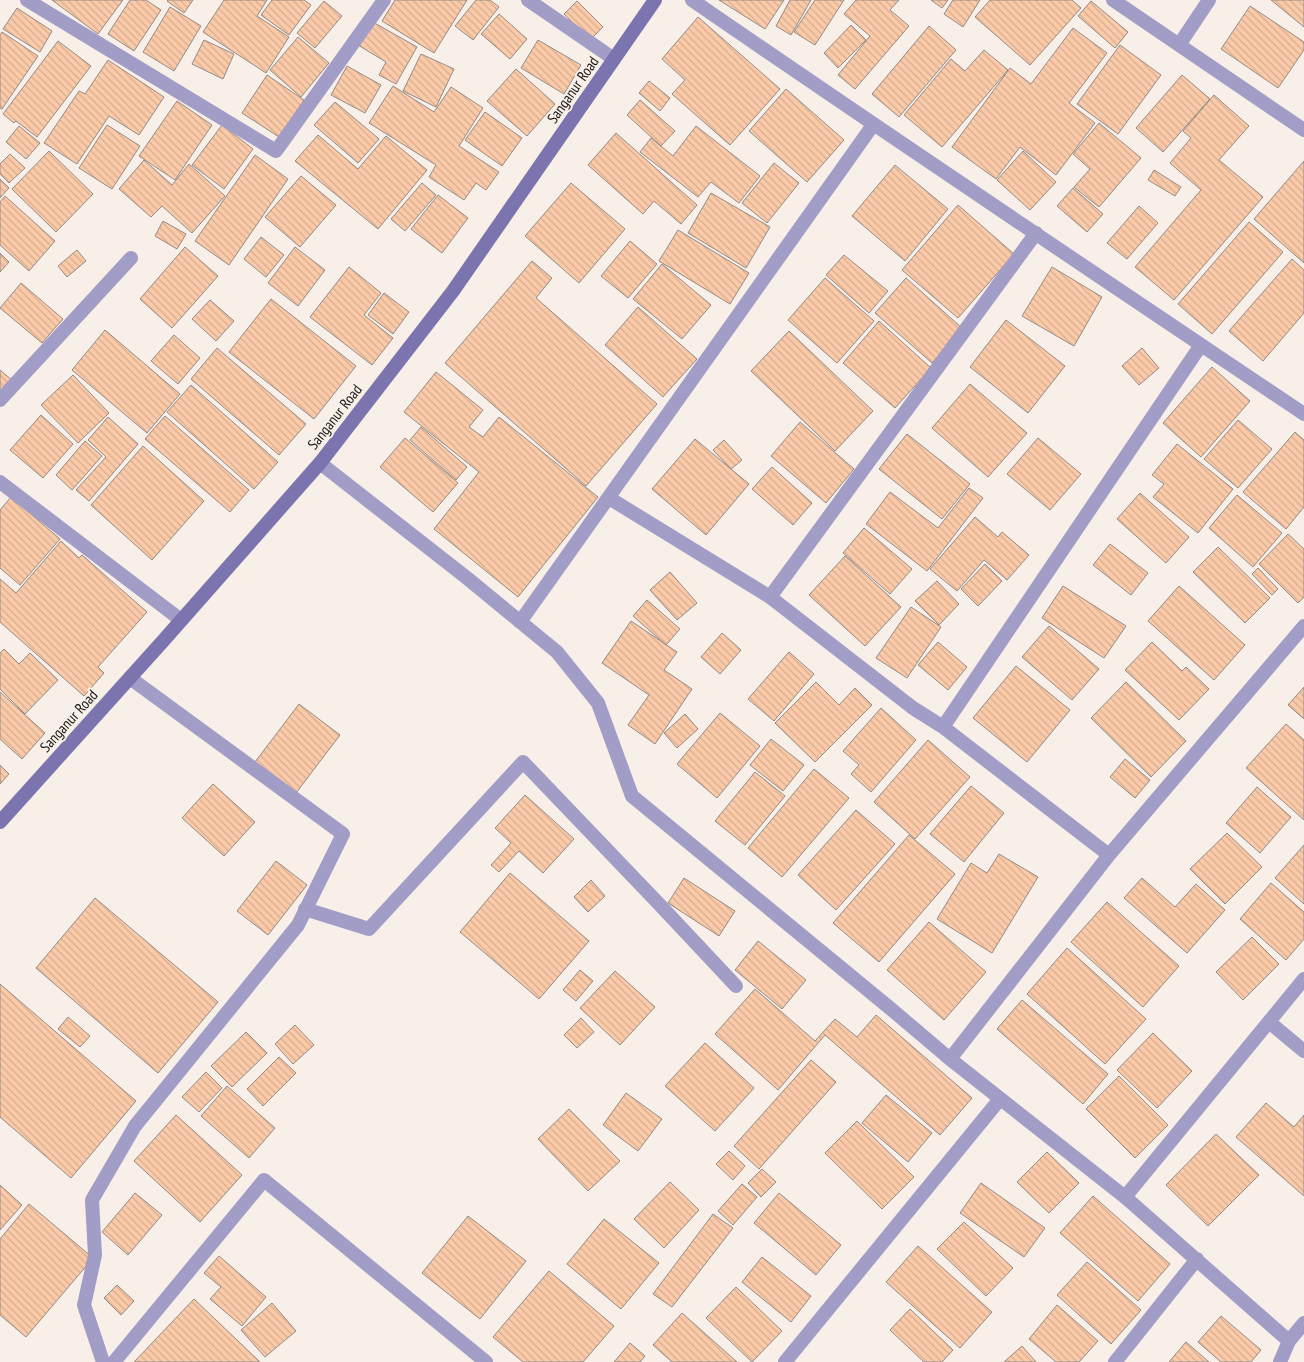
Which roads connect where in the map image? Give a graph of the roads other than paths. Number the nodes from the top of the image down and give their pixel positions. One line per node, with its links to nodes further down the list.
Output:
1 (27, 0): 2 (street)
2 (384, 0)
3 (528, 0): 9 (street)
4 (655, 0): 9 (main road, Sanganur Road)
5 (692, 0): 10 (street)
6 (1113, 0): 8 (street)
7 (1209, 0): 8 (street)
8 (1179, 45): 11 (street)
9 (614, 59): 17 (main road, Sanganur Road)
10 (873, 125): 12 (street); 19 (street)
11 (1304, 130)
12 (1036, 233): 14 (street); 20 (street)
13 (132, 258): 15 (street)
14 (1201, 345): 16 (street); 25 (street)
15 (0, 400)
16 (1304, 414)
17 (320, 463): 21 (main road, Sanganur Road); 22 (street)
18 (0, 482): 21 (street)
19 (609, 498): 20 (street); 22 (street)
20 (770, 597): 25 (street)
21 (181, 620): 24 (main road, Sanganur Road)
22 (520, 622): 33 (street)
23 (1304, 626): 27 (street)
24 (130, 678): 26 (main road, Sanganur Road); 28 (street)
25 (943, 727): 27 (street)
26 (0, 822)
27 (1109, 855): 33 (street)
28 (305, 909): 30 (street); 39 (street)
29 (1304, 979): 31 (street)
30 (736, 986)
31 (1269, 1022): 32 (street); 35 (street)
32 (1304, 1051)
33 (950, 1059): 34 (street)
34 (1000, 1099): 35 (street); 42 (street)
35 (1125, 1197): 36 (street)
36 (1197, 1259): 38 (street); 43 (street)
37 (1304, 1323): 38 (street)
38 (1289, 1341): 44 (street)
39 (103, 1362)
40 (114, 1362): 41 (street)
41 (486, 1362)
42 (785, 1362)
43 (1115, 1362)
44 (1280, 1362)

